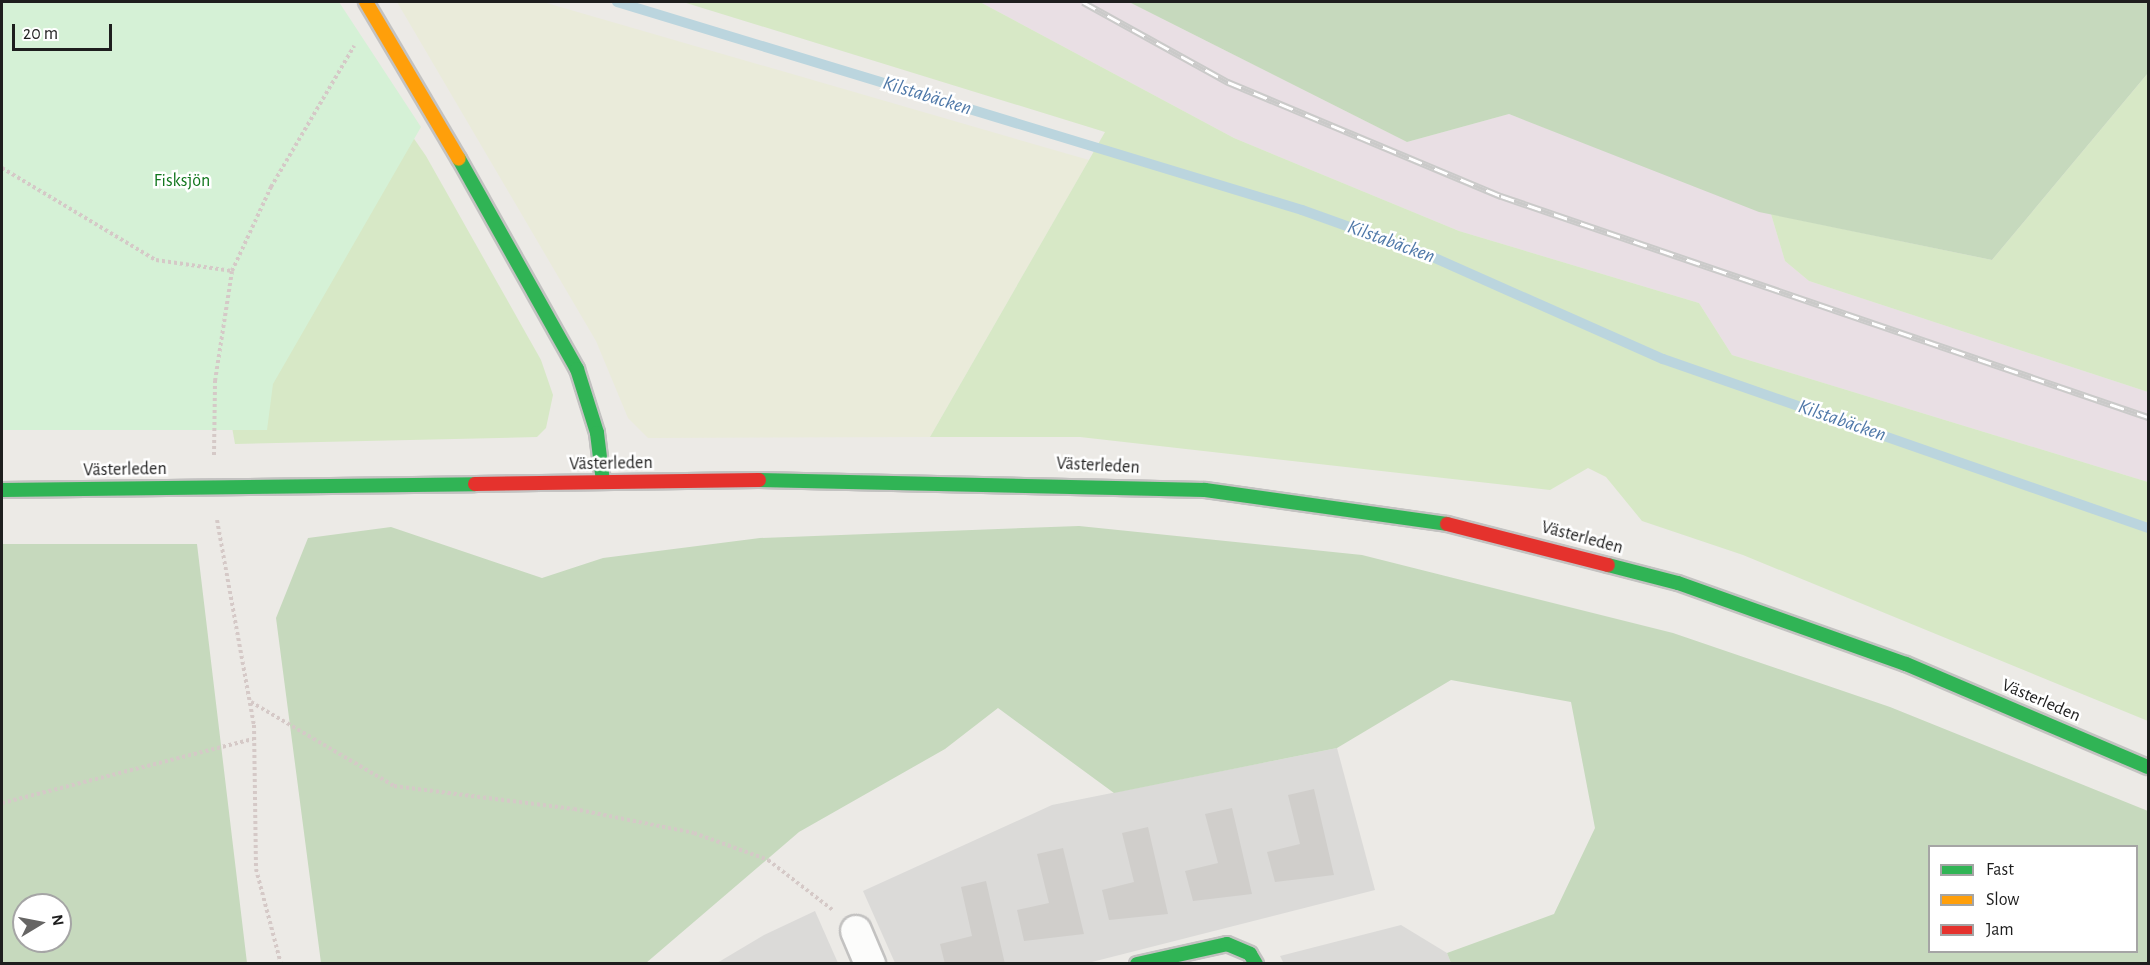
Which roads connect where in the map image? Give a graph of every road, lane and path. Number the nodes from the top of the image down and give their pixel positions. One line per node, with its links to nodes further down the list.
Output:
1 (366, 2): 2 (street)
2 (374, 15): 4 (path); 6 (street)
3 (2, 168): 4 (path)
4 (232, 271): 5 (path)
5 (214, 456)
6 (603, 482): 7 (street, Västerleden); 11 (street, Västerleden)
7 (2, 490)
8 (217, 519): 9 (path)
9 (251, 702): 10 (path); 13 (path)
10 (253, 739): 12 (path); 14 (path)
11 (2148, 767)
12 (2, 803)
13 (856, 932): 15 (street)
14 (281, 963)
15 (870, 963)
16 (1137, 963): 17 (street)
17 (1256, 963)

